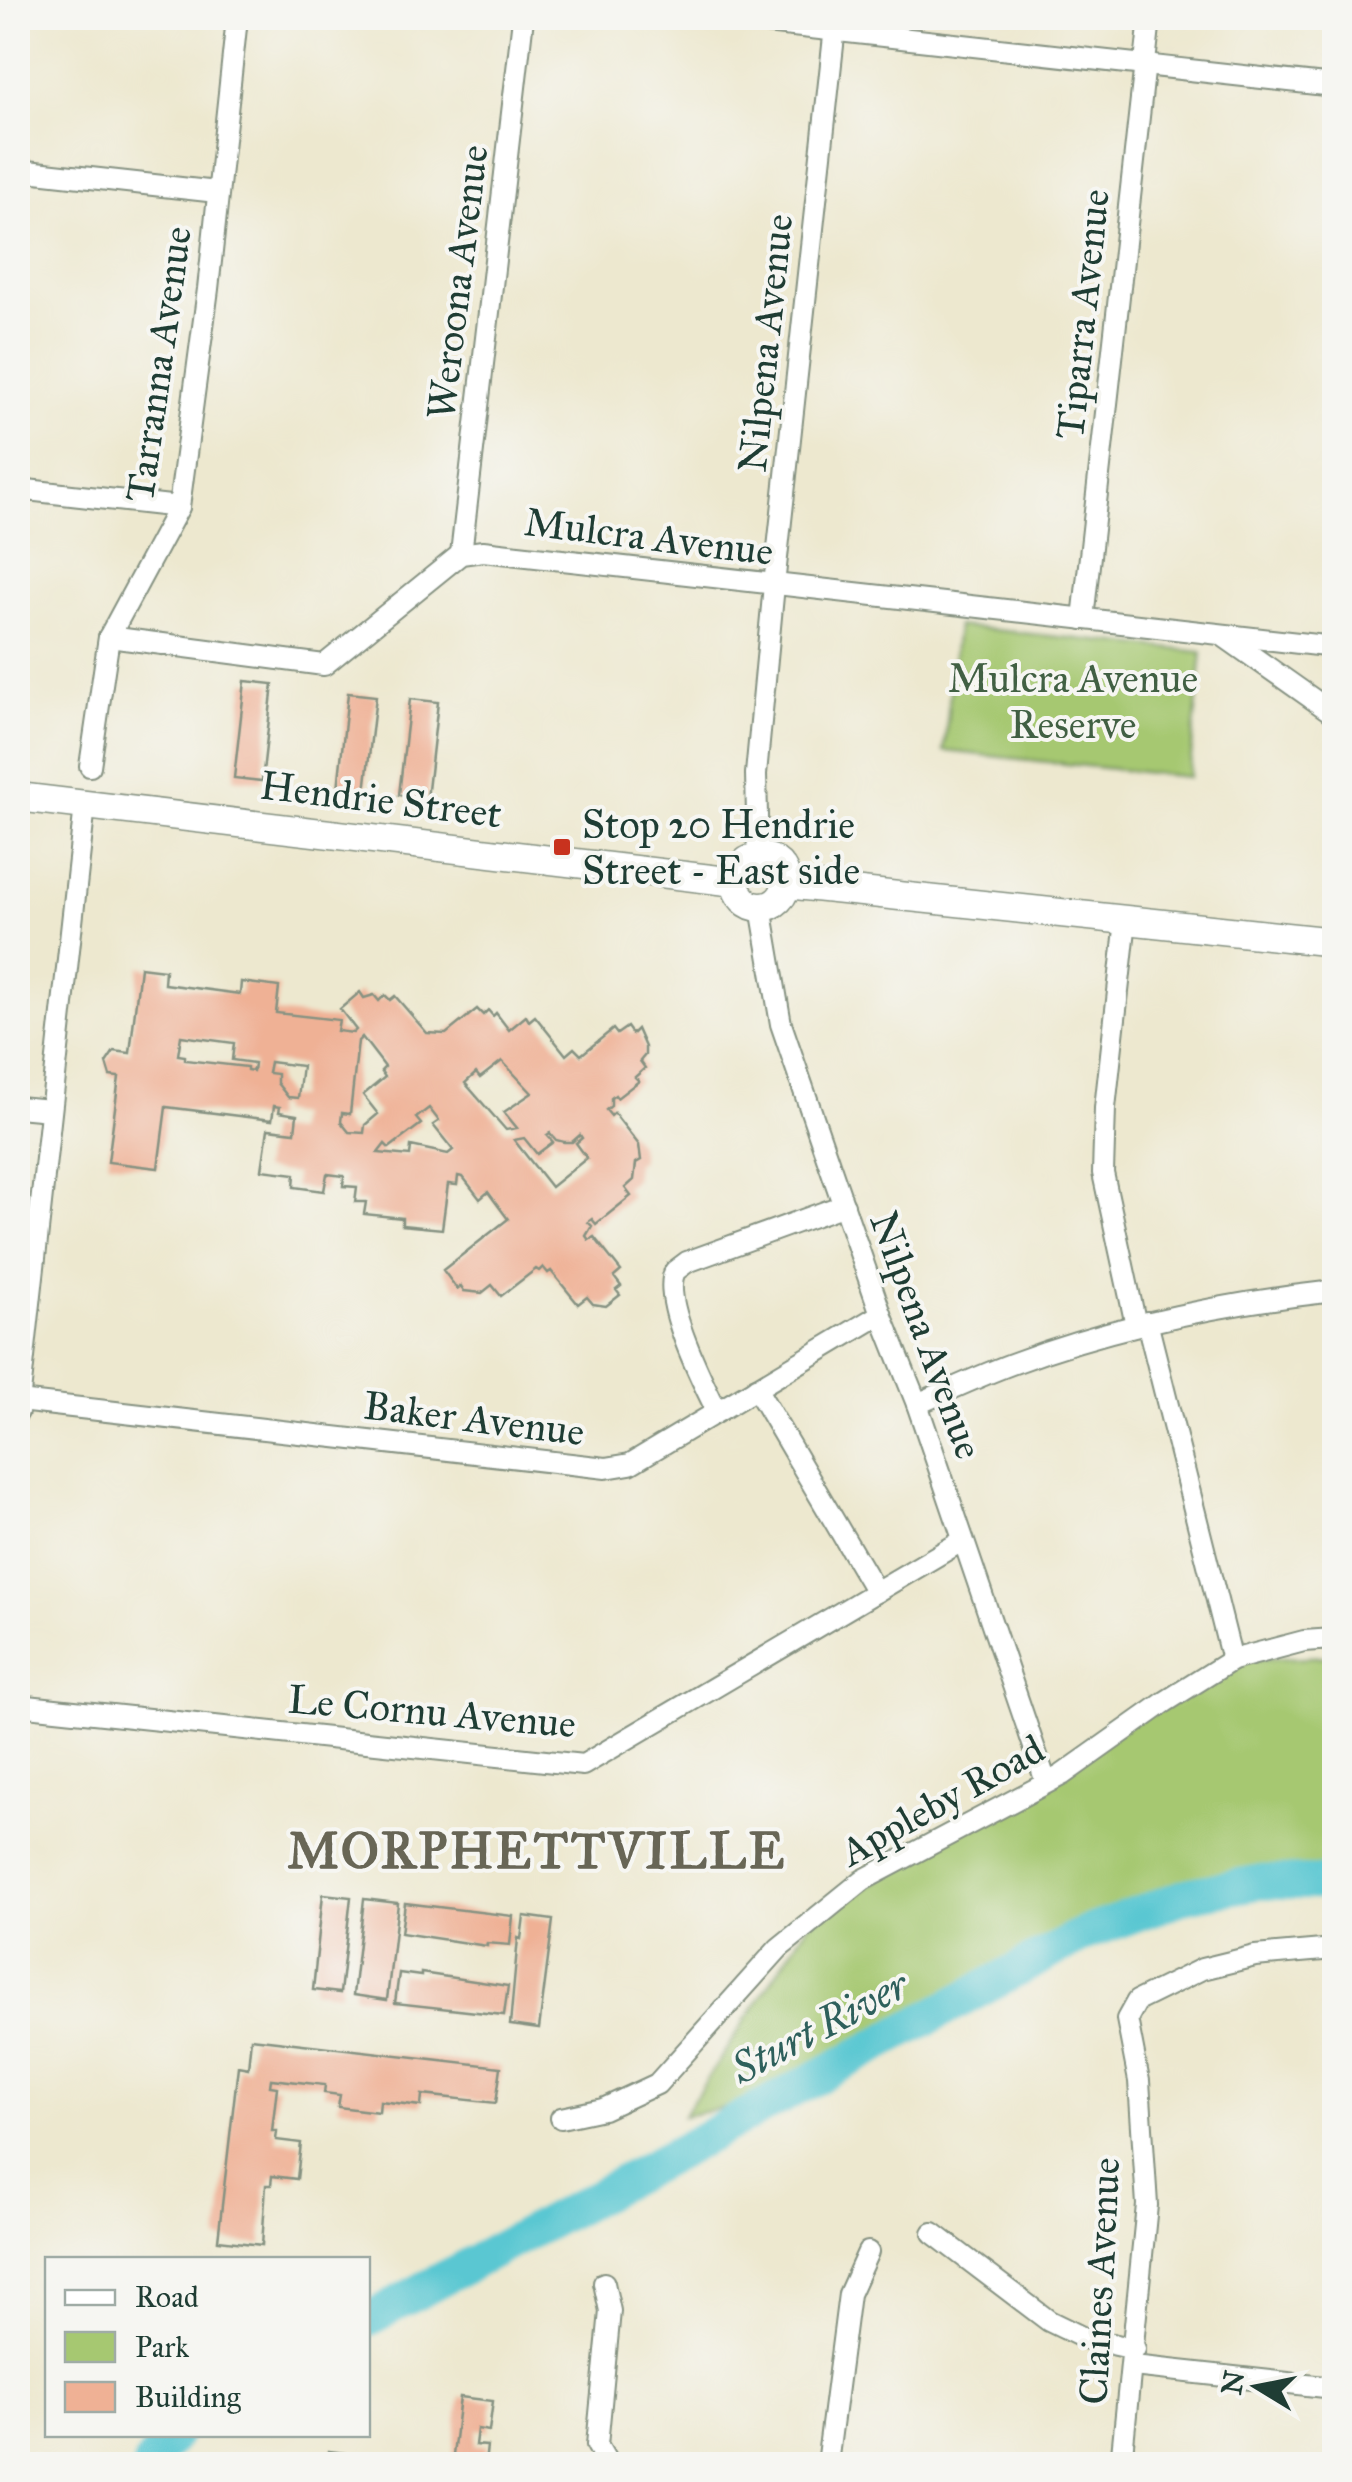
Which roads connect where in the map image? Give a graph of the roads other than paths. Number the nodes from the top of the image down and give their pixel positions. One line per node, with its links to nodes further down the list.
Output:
1 (236, 18): 9 (street, Tarranna Avenue)
2 (523, 18): 12 (street, Weroona Avenue)
3 (720, 18): 5 (street)
4 (1150, 18): 6 (street, Tiparra Avenue)
5 (835, 24): 6 (street); 13 (street, Nilpena Avenue)
6 (1144, 64): 7 (street); 14 (street, Tiparra Avenue)
7 (1334, 86)
8 (18, 170): 9 (street)
9 (217, 192): 11 (street, Tarranna Avenue)
10 (18, 489): 11 (street)
11 (180, 507): 16 (street, Tarranna Avenue)
12 (460, 554): 13 (street, Mulcra Avenue); 16 (street)
13 (774, 585): 14 (street, Mulcra Avenue); 22 (street, Nilpena Avenue)
14 (1083, 619): 15 (street, Mulcra Avenue)
15 (1220, 634): 17 (street, Mulcra Avenue); 18 (street, Mulcra Avenue)
16 (109, 637): 19 (street, Tarranna Avenue)
17 (1334, 647)
18 (1334, 714)
19 (90, 766)
20 (18, 797): 21 (street, Hendrie Street)
21 (84, 805): 23 (street, Hendrie Street); 29 (street)
22 (758, 857): 23 (street); 24 (street)
23 (736, 882): 25 (street)
24 (786, 884): 25 (street); 26 (street)
25 (761, 907): 30 (street, Nilpena Avenue)
26 (1126, 920): 27 (street); 33 (street)
27 (1334, 942)
28 (18, 1106): 29 (street)
29 (50, 1110): 35 (street)
30 (844, 1206): 32 (street, Nilpena Avenue); 37 (street)
31 (1334, 1291): 33 (street)
32 (881, 1314): 34 (street, Baker Avenue); 36 (street, Nilpena Avenue)
33 (1141, 1324): 36 (street); 42 (street)
34 (756, 1388): 37 (street, Baker Avenue); 40 (street)
35 (19, 1401): 37 (street, Baker Avenue); 38 (street)
36 (917, 1404): 39 (street, Nilpena Avenue)
37 (718, 1411)
38 (18, 1412)
39 (962, 1542): 40 (street, Le Cornu Avenue); 44 (street, Nilpena Avenue)
40 (876, 1592): 43 (street, Le Cornu Avenue)
41 (1334, 1639): 42 (street, Appleby Road)
42 (1232, 1660): 44 (street, Appleby Road)
43 (18, 1706)
44 (1046, 1782): 46 (street, Appleby Road)
45 (1334, 1949): 50 (street, Claines Avenue)
46 (560, 2118)
47 (934, 2233): 50 (street)
48 (868, 2252): 53 (street)
49 (604, 2283): 52 (street)
50 (1134, 2357): 51 (street); 54 (street, Claines Avenue)
51 (1334, 2388)
52 (608, 2464)
53 (827, 2464)
54 (1121, 2464)

